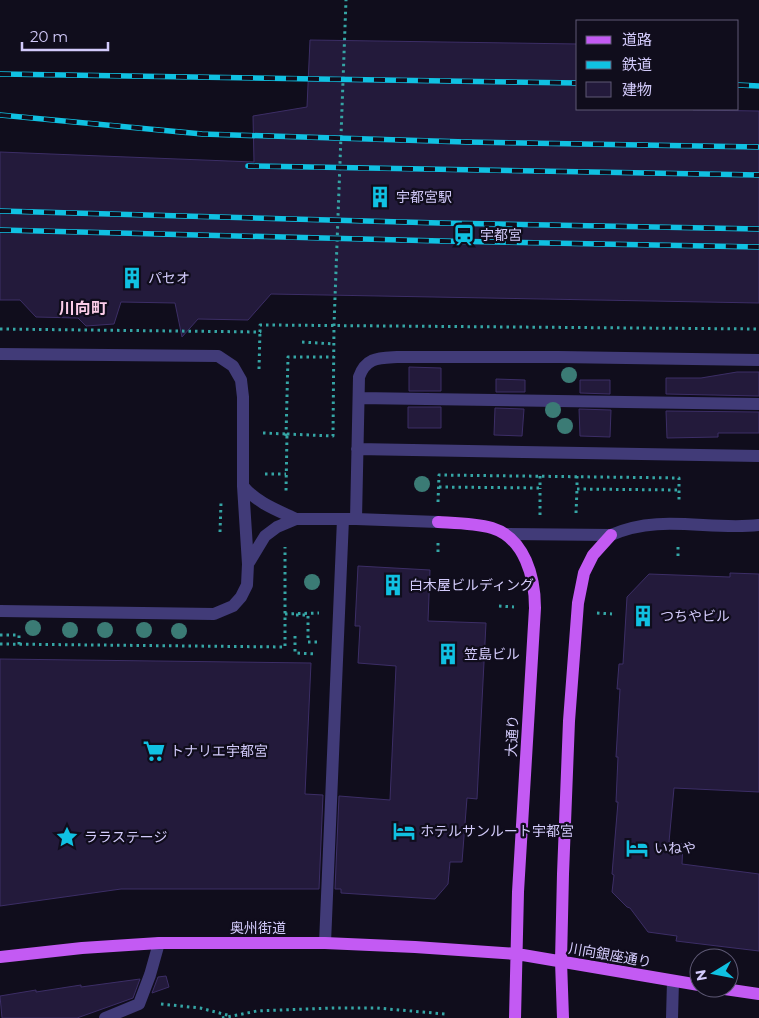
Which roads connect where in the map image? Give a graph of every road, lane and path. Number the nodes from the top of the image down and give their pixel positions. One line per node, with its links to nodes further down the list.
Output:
1 (346, 0): 2 (path)
2 (334, 325): 4 (path); 5 (path); 7 (path)
3 (0, 329): 5 (path)
4 (759, 329)
5 (260, 332): 11 (path)
6 (302, 342): 7 (path)
7 (334, 344): 9 (path)
8 (0, 354): 21 (street)
9 (334, 357): 15 (path); 18 (path)
10 (759, 360): 12 (street)
11 (259, 378)
12 (358, 398): 13 (street); 16 (street)
13 (759, 404)
14 (258, 433): 15 (path)
15 (287, 434): 20 (path)
16 (357, 449): 17 (street); 30 (street)
17 (759, 456)
18 (285, 461)
19 (260, 474): 20 (path)
20 (286, 474): 28 (path)
21 (243, 486): 29 (street); 41 (street)
22 (439, 488): 23 (path); 27 (path); 32 (path)
23 (511, 488)
24 (540, 488): 31 (path)
25 (577, 489): 33 (path)
26 (604, 489): 27 (path)
27 (679, 490): 34 (path)
28 (286, 494)
29 (296, 519): 30 (street); 41 (street)
30 (350, 519): 32 (street); 51 (street)
31 (540, 521)
32 (438, 522): 36 (main road); 39 (path)
33 (576, 522)
34 (678, 524): 35 (street); 37 (street); 40 (path)
35 (756, 526)
36 (506, 534): 37 (street); 52 (main road, 大通り)
37 (611, 536): 54 (main road)
38 (285, 544): 43 (path)
39 (438, 552)
40 (678, 556)
41 (248, 564): 42 (street)
42 (0, 611)
43 (284, 614): 45 (path); 49 (path)
44 (296, 615): 46 (path)
45 (318, 623)
46 (318, 633)
47 (0, 635): 49 (path)
48 (0, 644): 49 (path)
49 (19, 645)
50 (159, 943): 51 (main road, 奥州街道); 53 (main road, 奥州街道); 63 (street)
51 (325, 943): 52 (main road, 奥州街道)
52 (517, 954): 54 (main road, 川向銀座通り); 65 (main road, 大通り)
53 (0, 957)
54 (561, 961): 55 (main road, 川向銀座通り); 62 (main road)
55 (673, 981): 56 (main road, 川向銀座通り); 66 (street)
56 (689, 983)
57 (739, 991): 58 (main road)
58 (759, 994)
59 (158, 1004): 61 (path)
60 (445, 1014): 61 (path)
61 (231, 1016): 64 (path)
62 (563, 1017)
63 (105, 1018)
64 (222, 1018)
65 (515, 1018)
66 (672, 1018)

